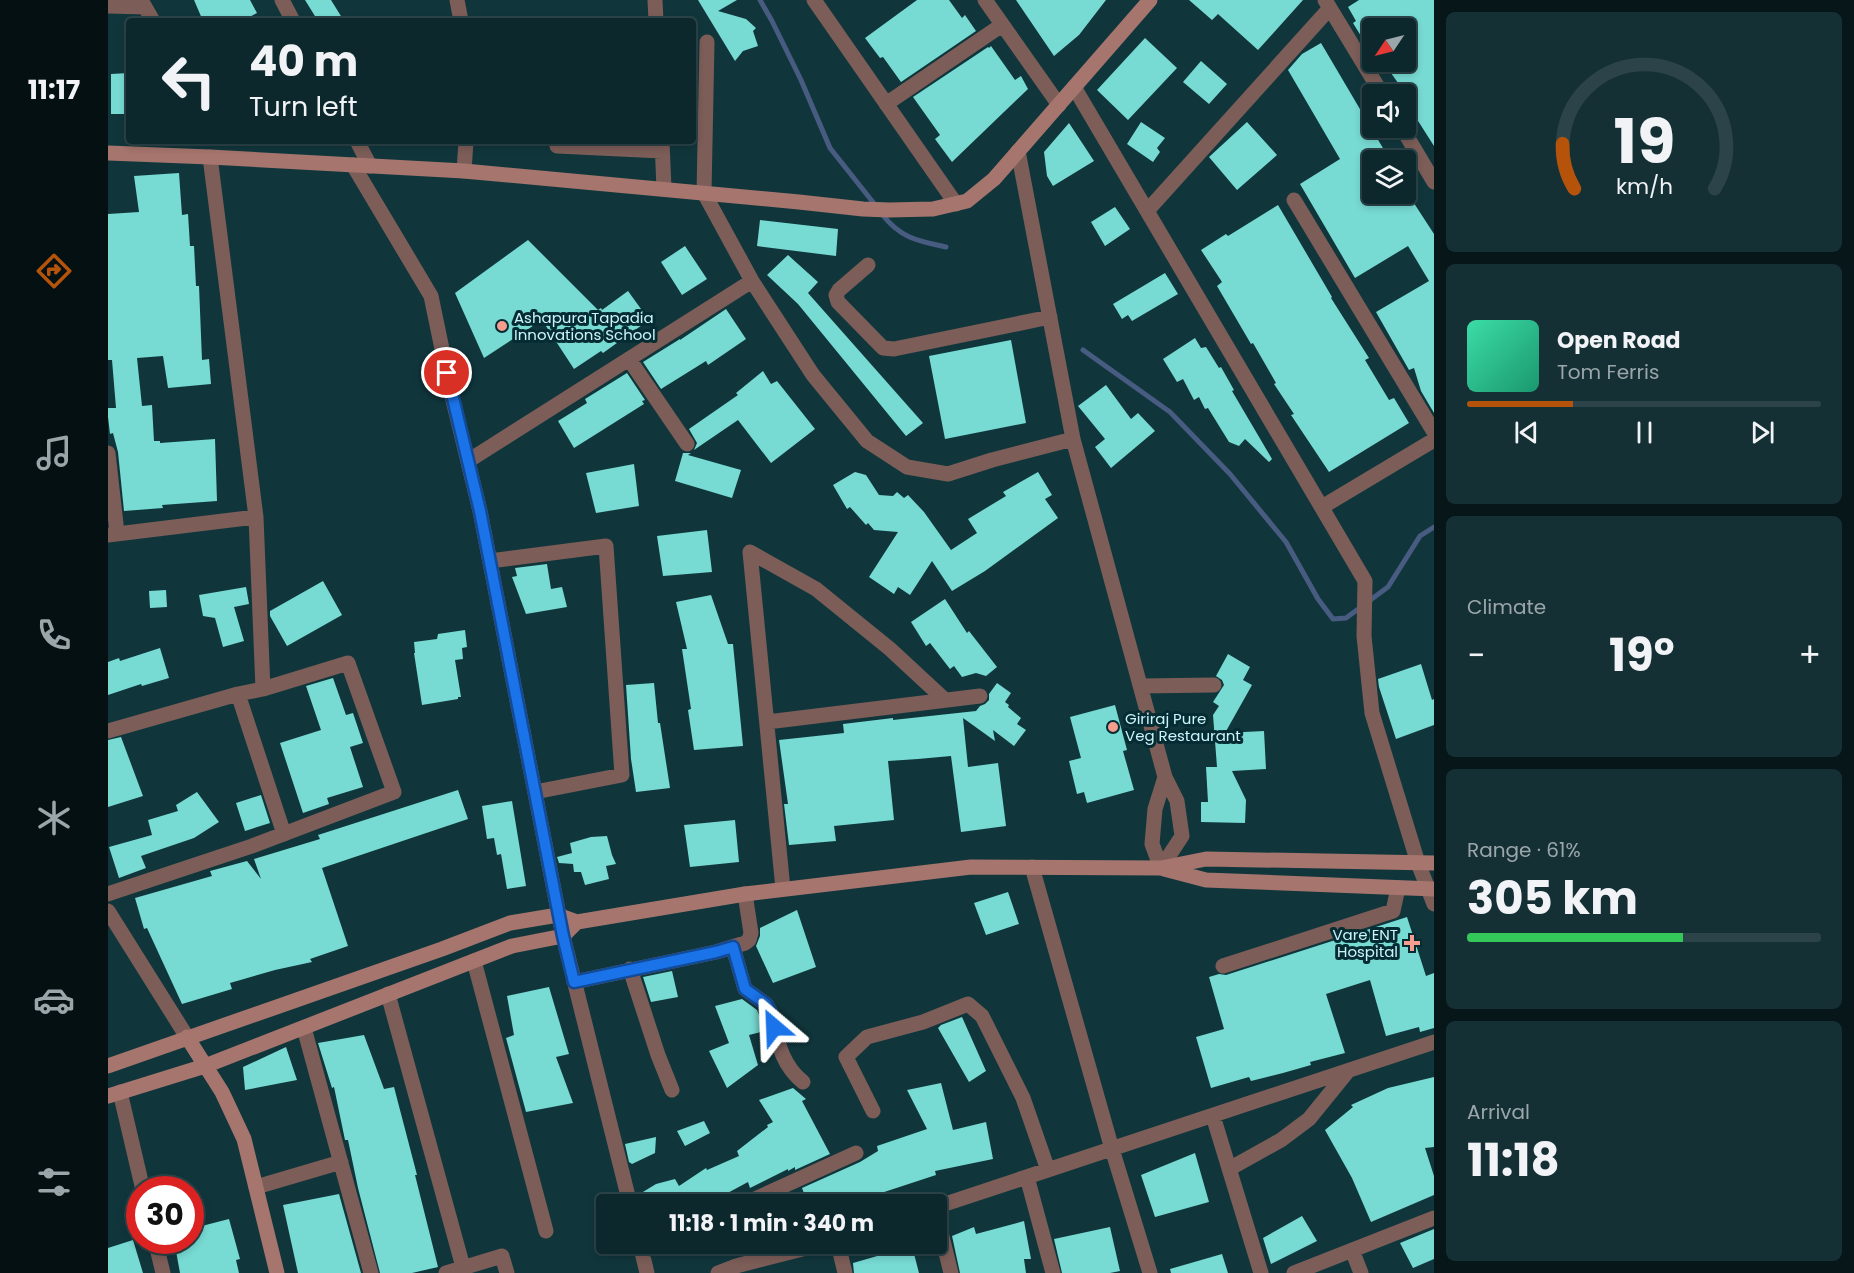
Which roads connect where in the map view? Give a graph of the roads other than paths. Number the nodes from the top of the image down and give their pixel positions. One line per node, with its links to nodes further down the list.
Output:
1 (282, 0): 11 (street)
2 (457, 0): 12 (street)
3 (655, 0): 13 (street)
4 (814, 0): 18 (street)
5 (985, 0): 14 (street)
6 (1150, 0): 17 (street)
7 (143, 3): 9 (street); 10 (street)
8 (1328, 4): 16 (street); 36 (street)
9 (108, 6)
10 (151, 18)
11 (291, 18)
12 (460, 18)
13 (656, 18)
14 (1002, 25): 18 (street); 19 (street)
15 (707, 42): 33 (street)
16 (1376, 84)
17 (1074, 87): 19 (street); 36 (street)
18 (886, 104): 35 (street)
19 (1059, 105): 25 (street)
20 (1408, 138): 31 (street)
21 (359, 144): 29 (street)
22 (466, 144): 30 (street)
23 (557, 146): 24 (street)
24 (662, 146): 32 (street)
25 (1018, 151): 35 (street); 39 (street)
26 (108, 153): 27 (street)
27 (210, 157): 28 (street); 48 (street)
28 (353, 165): 29 (street); 46 (street)
29 (370, 166): 30 (street)
30 (464, 171): 32 (street)
31 (1434, 182)
32 (664, 189): 33 (street)
33 (704, 193): 35 (street); 38 (street)
34 (1294, 200): 41 (street)
35 (956, 204)
36 (1147, 211): 47 (street)
37 (868, 265): 39 (street)
38 (752, 281): 40 (street); 42 (street)
39 (1050, 317): 42 (street)
40 (629, 359): 44 (street); 46 (street)
41 (1434, 432)
42 (1073, 440): 52 (street)
43 (1434, 441): 47 (street)
44 (687, 444)
45 (108, 453): 49 (street)
46 (468, 461): 50 (street)
47 (1322, 507): 62 (street)
48 (256, 517): 49 (street); 53 (street)
49 (113, 534)
50 (490, 561): 60 (street); 60 (street)
51 (1214, 685): 52 (street)
52 (1140, 686): 59 (street)
53 (263, 690): 54 (street); 61 (street)
54 (238, 694): 58 (street); 61 (street)
55 (980, 696): 56 (street)
56 (945, 700): 57 (street); 57 (street)
57 (767, 722): 67 (street)
58 (108, 731)
59 (1165, 777): 65 (street); 65 (street)
60 (535, 792): 72 (street)
61 (284, 834): 68 (street)
62 (1418, 863): 63 (street); 65 (street); 70 (street)
63 (1434, 863)
64 (1032, 867): 65 (street); 67 (street); 92 (street)
65 (1161, 868): 66 (street)
66 (1398, 888): 70 (street); 77 (street)
67 (783, 889): 69 (street)
68 (108, 894)
69 (745, 894): 73 (street); 75 (street)
70 (1432, 894)
71 (108, 911): 82 (street)
72 (558, 915): 73 (street); 74 (street); 82 (street)
73 (577, 922): 74 (street)
74 (563, 936): 76 (street); 79 (street)
75 (733, 947): 78 (street); 87 (street)
76 (474, 961): 80 (street); 104 (street)
77 (1223, 966)
78 (630, 969): 79 (street); 88 (street)
79 (574, 982): 100 (street)
80 (388, 994): 81 (street); 111 (street)
81 (304, 1028): 85 (street); 94 (street)
82 (187, 1037): 84 (street); 85 (street)
83 (1434, 1042): 86 (street)
84 (108, 1066)
85 (205, 1066): 89 (street); 99 (street)
86 (1348, 1071): 91 (street); 95 (street)
87 (802, 1082)
88 (672, 1090)
89 (114, 1094): 97 (street)
90 (873, 1111): 96 (street)
91 (1213, 1116): 92 (street); 95 (street)
92 (1112, 1149): 96 (street); 123 (street)
93 (856, 1153): 101 (street)
94 (341, 1162): 99 (street); 115 (street)
95 (1229, 1169): 124 (street)
96 (1048, 1170): 98 (street)
97 (139, 1176)
98 (1028, 1177): 102 (street); 122 (street)
99 (256, 1187): 114 (street)
100 (627, 1194)
101 (766, 1194)
102 (947, 1203)
103 (1434, 1218): 105 (street)
104 (546, 1231)
105 (1352, 1250): 125 (street); 126 (street)
106 (158, 1254): 113 (street)
107 (642, 1254): 118 (street)
108 (788, 1254): 112 (street)
109 (840, 1254): 120 (street)
110 (946, 1254): 121 (street)
111 (463, 1266): 116 (street); 117 (street)
112 (737, 1269): 119 (street)
113 (163, 1273)
114 (278, 1273)
115 (371, 1273)
116 (446, 1273)
117 (507, 1273)
118 (647, 1273)
119 (718, 1273)
120 (844, 1273)
121 (951, 1273)
122 (1053, 1273)
123 (1150, 1273)
124 (1261, 1273)
125 (1294, 1273)
126 (1361, 1273)

